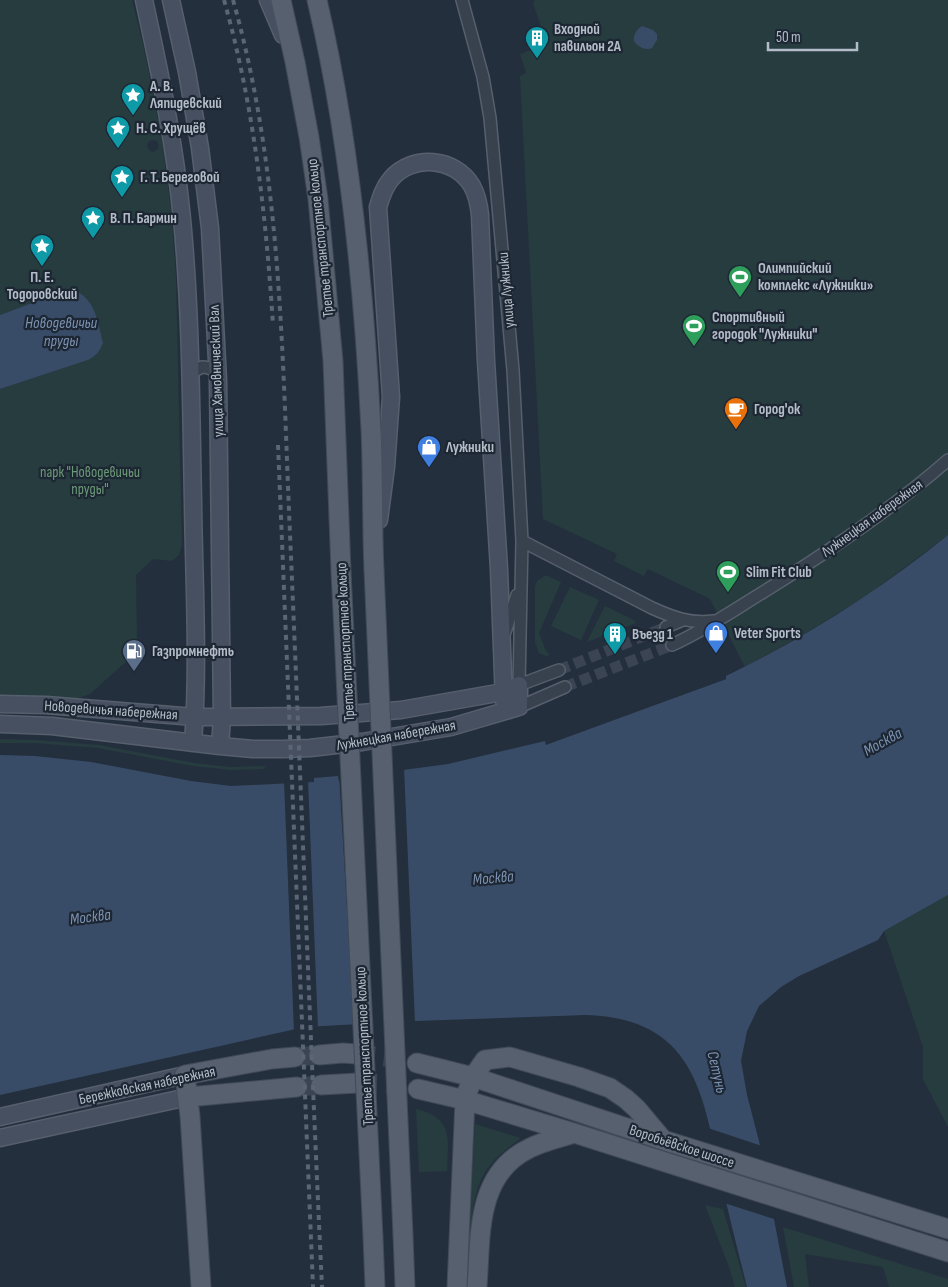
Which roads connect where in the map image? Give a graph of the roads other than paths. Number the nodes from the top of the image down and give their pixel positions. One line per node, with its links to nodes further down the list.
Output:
1 (144, 0): 8 (main road, улица Хамовнический Вал)
2 (171, 0): 9 (main road, улица Хамовнический Вал)
3 (268, 0): 7 (main road)
4 (281, 0): 7 (main road, Третье транспортное кольцо)
5 (317, 0): 12 (main road, Третье транспортное кольцо)
6 (462, 0): 11 (street, улица Лужники)
7 (295, 62): 49 (main road, Третье транспортное кольцо, bridge)
8 (191, 380): 9 (street); 25 (main road, улица Хамовнический Вал)
9 (218, 380): 26 (main road, улица Хамовнический Вал)
10 (948, 460): 15 (street, Лужнецкая набережная)
11 (522, 541): 13 (street, улица Лужники); 14 (street)
12 (373, 559): 17 (main road); 50 (main road, Третье транспортное кольцо, bridge)
13 (521, 584): 17 (street, улица Лужники); 20 (street, улица Лужники)
14 (683, 620): 15 (street, Лужнецкая набережная); 16 (street, Лужнецкая набережная)
15 (718, 620): 18 (street, Лужнецкая набережная)
16 (666, 628)
17 (501, 641): 22 (main road)
18 (672, 645)
19 (559, 670): 20 (street, Лужнецкая набережная)
20 (519, 684): 22 (main road, Лужнецкая набережная); 24 (main road, улица Лужники)
21 (565, 687): 24 (street, Лужнецкая набережная)
22 (503, 692): 24 (main road); 26 (main road, Лужнецкая набережная)
23 (0, 704): 25 (main road, Новодевичья набережная)
24 (512, 709): 29 (main road, Лужнецкая набережная)
25 (195, 717): 26 (main road, Новодевичья набережная); 28 (main road, улица Хамовнический Вал)
26 (222, 718): 29 (main road, улица Хамовнический Вал)
27 (0, 724): 28 (main road, Новодевичья набережная)
28 (193, 743): 29 (main road, Новодевичья набережная)
29 (220, 746)
30 (350, 1054): 31 (main road)
31 (319, 1055)
32 (295, 1057): 34 (main road, Бережковская набережная)
33 (417, 1063): 35 (main road, Воробьёвское шоссе)
34 (186, 1075): 40 (main road); 42 (main road, Бережковская набережная)
35 (473, 1077): 41 (main road); 45 (main road, Воробьёвское шоссе); 45 (main road)
36 (351, 1083): 37 (main road)
37 (321, 1085)
38 (296, 1087): 40 (main road, Бережковская набережная)
39 (418, 1089): 41 (main road, Воробьёвское шоссе)
40 (188, 1097): 44 (main road, Бережковская набережная); 48 (main road)
41 (465, 1100): 43 (main road, Воробьёвское шоссе); 51 (main road)
42 (0, 1116)
43 (574, 1133): 47 (main road, Воробьёвское шоссе); 52 (main road)
44 (0, 1138)
45 (663, 1140): 46 (main road, Воробьёвское шоссе)
46 (948, 1229)
47 (948, 1252)
48 (200, 1287)
49 (375, 1287)
50 (405, 1287)
51 (457, 1287)
52 (477, 1287)

